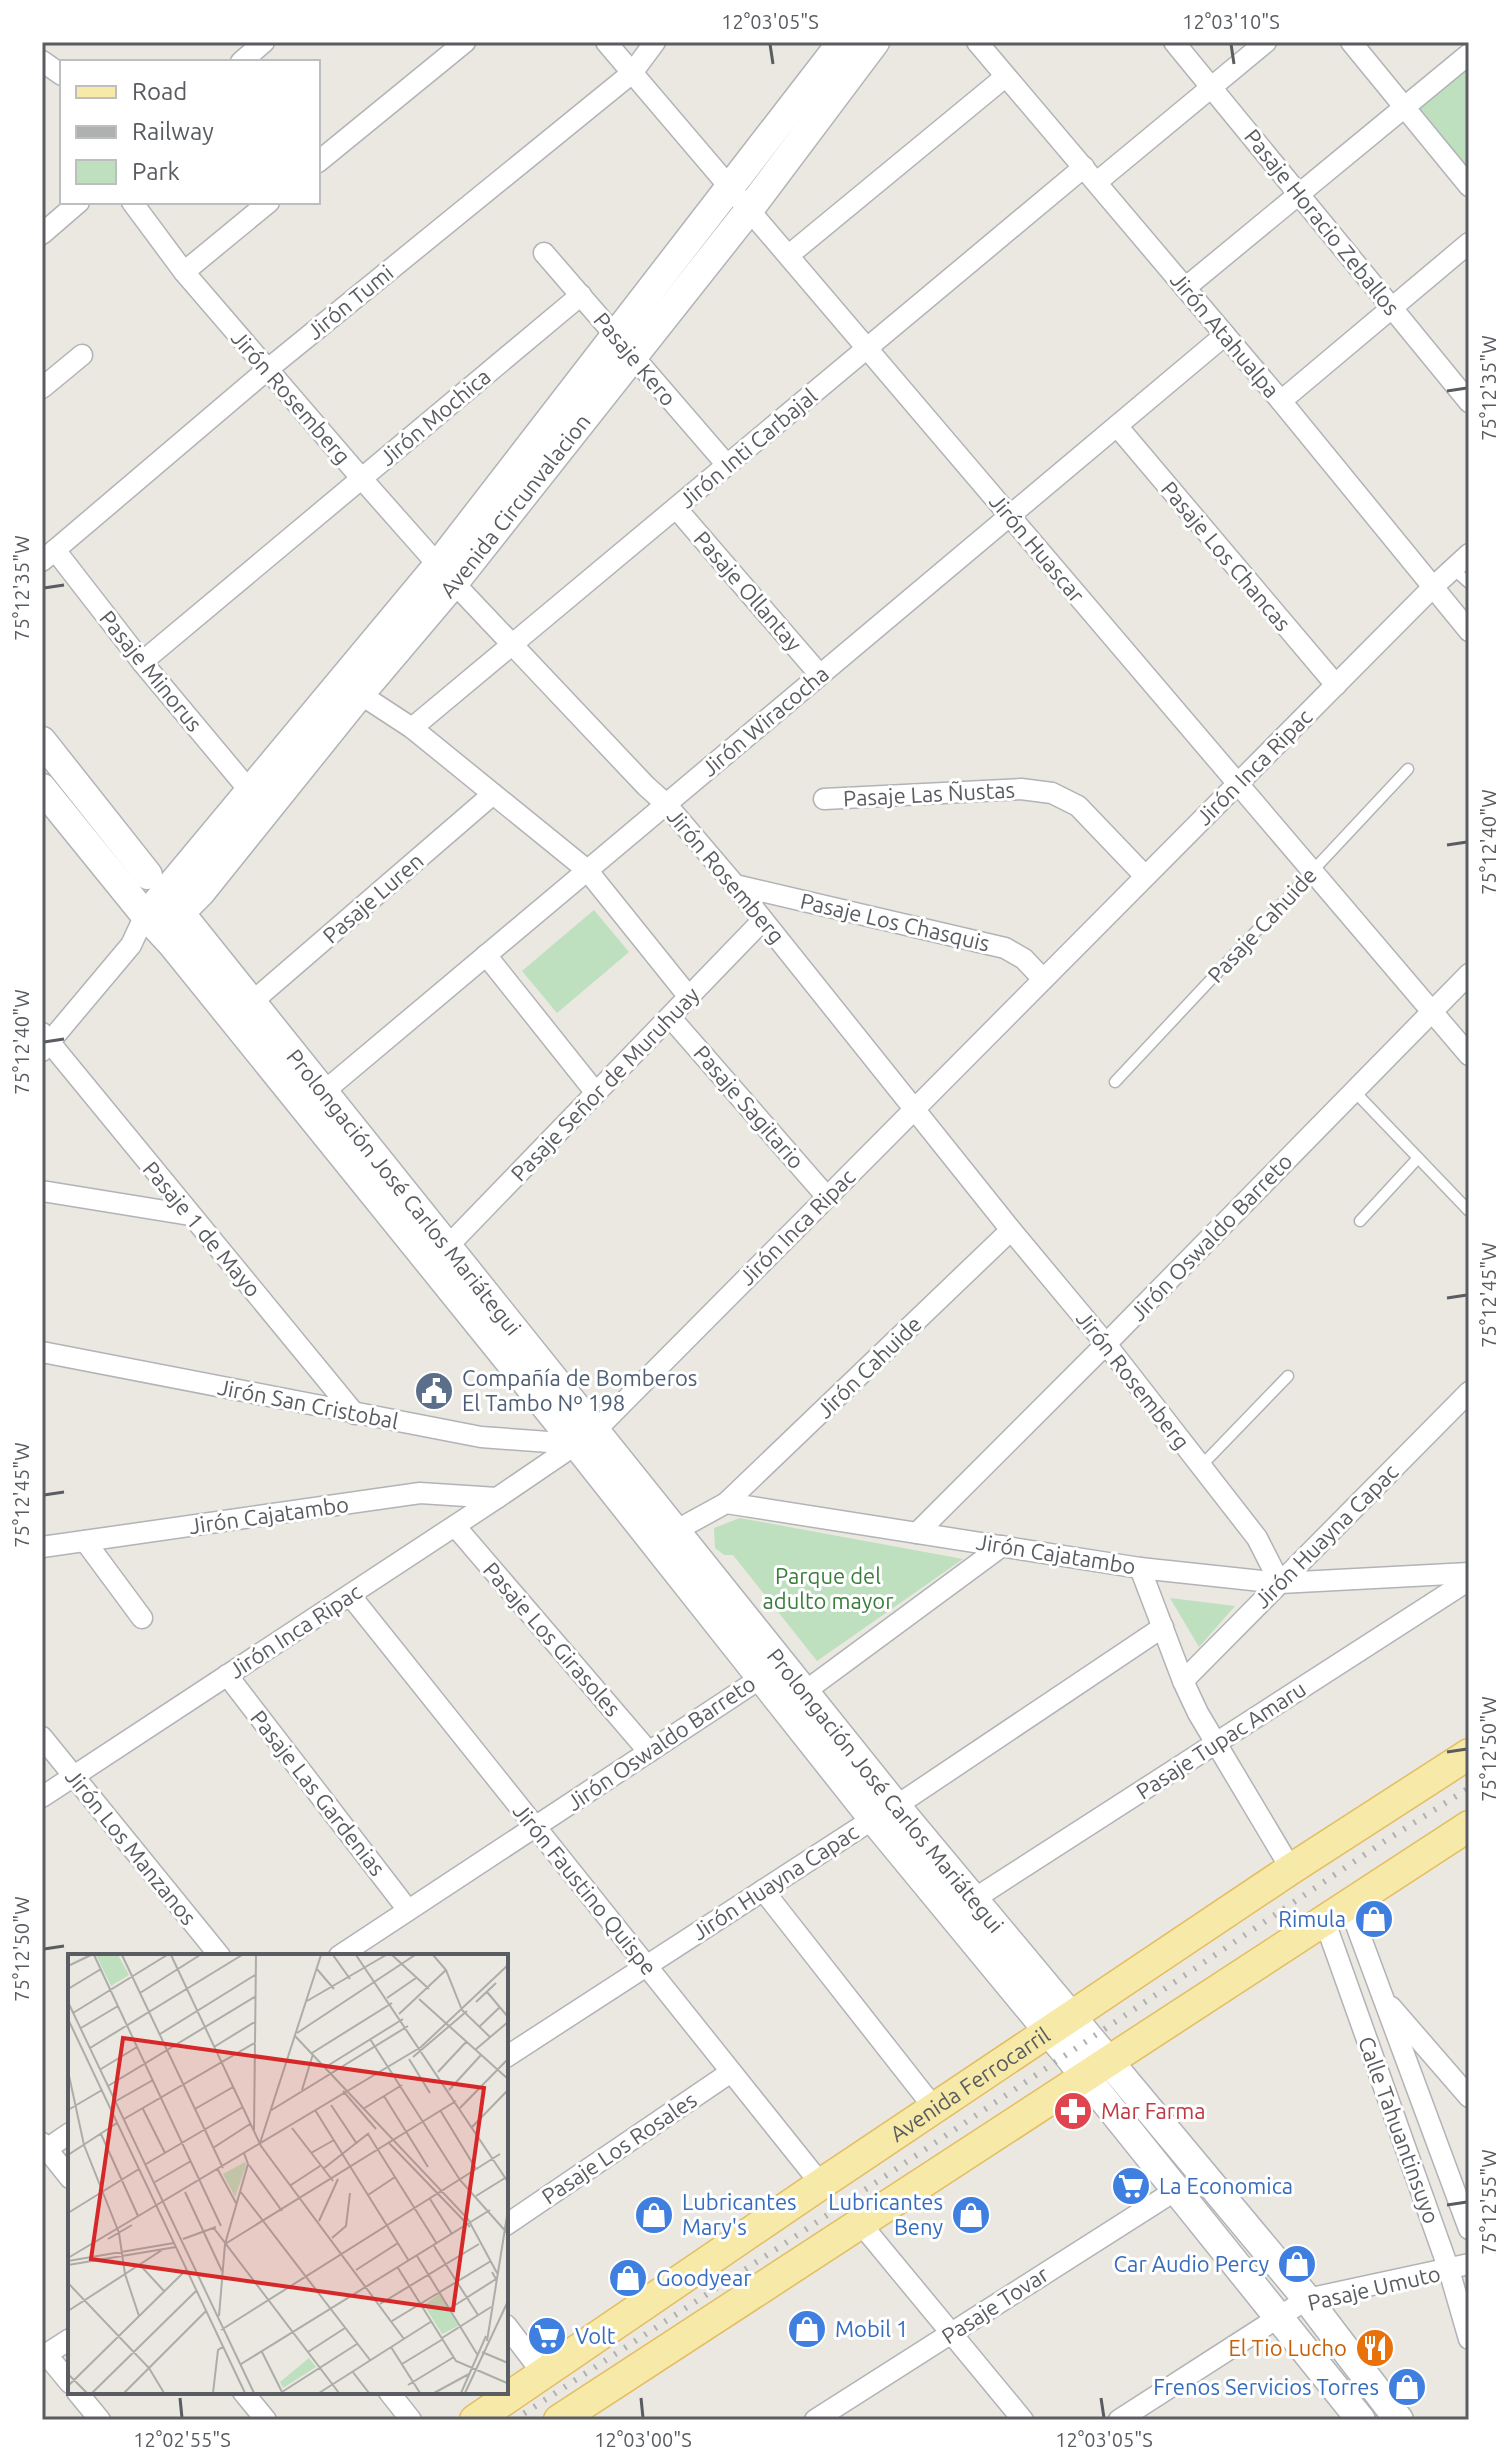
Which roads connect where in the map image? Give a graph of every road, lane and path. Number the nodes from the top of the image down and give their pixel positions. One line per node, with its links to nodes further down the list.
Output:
1 (264, 42): 12 (street)
2 (465, 42): 19 (street)
3 (606, 42): 14 (street, Jirón Huascar)
4 (655, 42): 14 (street, Jirón Tumi)
5 (842, 42): 22 (main road, Avenida Circunvalacion)
6 (875, 42): 27 (main road, Avenida Circunvalacion)
7 (977, 42): 16 (street, Jirón Atahualpa)
8 (1174, 42): 17 (street, Pasaje Horacio Zeballos)
9 (1266, 42): 17 (street, Jirón Inti Carbajal)
10 (1351, 42): 18 (street)
11 (1469, 54): 18 (street)
12 (243, 60)
13 (42, 61): 15 (street)
14 (632, 73): 22 (street, Jirón Huascar); 40 (street, Jirón Tumi)
15 (60, 74)
16 (1005, 77): 20 (street, Jirón Atahualpa); 31 (street)
17 (1211, 87): 20 (street, Jirón Inti Carbajal); 23 (street, Pasaje Horacio Zeballos)
18 (1404, 108): 21 (street); 23 (street)
19 (320, 160)
20 (1090, 175): 33 (street, Jirón Atahualpa); 38 (street, Jirón Inti Carbajal)
21 (1469, 186)
22 (730, 187): 27 (street, Jirón Huascar); 37 (main road, Avenida Circunvalacion)
23 (1299, 194): 33 (street); 35 (street, Pasaje Horacio Zeballos)
24 (77, 204): 28 (street)
25 (133, 204): 32 (street, Jirón Rosemberg)
26 (267, 204): 32 (street)
27 (749, 210): 31 (street, Jirón Huascar); 37 (main road, Avenida Circunvalacion)
28 (43, 232)
29 (1469, 243): 35 (street)
30 (544, 253): 34 (street, Pasaje Kero)
31 (789, 255): 38 (street, Jirón Huascar)
32 (184, 272): 40 (street, Jirón Rosemberg)
33 (1185, 288): 36 (street, Jirón Atahualpa)
34 (581, 295): 37 (street, Pasaje Kero); 46 (street, Jirón Mochica)
35 (1392, 308): 42 (street); 43 (street, Pasaje Horacio Zeballos)
36 (1225, 335): 42 (street, Jirón Atahualpa); 44 (street, Jirón Wiracocha)
37 (624, 346): 45 (street, Pasaje Kero); 51 (main road, Avenida Circunvalacion)
38 (867, 348): 45 (street, Jirón Inti Carbajal); 48 (street, Jirón Huascar)
39 (82, 355): 41 (street)
40 (268, 369): 46 (street, Jirón Rosemberg); 50 (street, Jirón Tumi)
41 (42, 388)
42 (1281, 401): 53 (street, Jirón Atahualpa)
43 (1469, 402)
44 (1117, 426): 48 (street, Jirón Wiracocha); 58 (street, Pasaje Los Chancas)
45 (727, 465): 47 (street, Jirón Inti Carbajal)
46 (362, 479): 51 (street, Jirón Rosemberg); 56 (street, Jirón Mochica)
47 (676, 508): 55 (street, Jirón Inti Carbajal); 57 (street, Pasaje Ollantay)
48 (1010, 516): 57 (street, Jirón Wiracocha); 63 (street, Jirón Huascar)
49 (1469, 554): 52 (street, Jirón Inca Ripac)
50 (48, 555): 56 (street, Pasaje Minorus)
51 (446, 574): 55 (street, Jirón Rosemberg); 59 (main road, Avenida Circunvalacion); 65 (main road, Avenida Circunvalacion)
52 (1461, 576): 53 (street, Jirón Inca Ripac)
53 (1432, 588): 54 (street, Jirón Atahualpa); 58 (street, Jirón Inca Ripac)
54 (1469, 631)
55 (512, 645): 60 (street, Jirón Inti Carbajal); 68 (street, Jirón Rosemberg)
56 (142, 662): 65 (street, Pasaje Minorus)
57 (820, 675): 68 (street, Jirón Wiracocha)
58 (1336, 685): 63 (street, Jirón Inca Ripac)
59 (360, 694): 60 (street); 73 (main road, Avenida Circunvalacion)
60 (412, 728): 66 (street)
61 (42, 741): 73 (main road)
62 (1408, 769): 70 (lane, Pasaje Cahuide)
63 (1238, 783): 70 (street, Jirón Huascar); 71 (street, Jirón Inca Ripac)
64 (42, 788): 73 (main road)
65 (249, 790): 73 (main road, Avenida Circunvalacion)
66 (493, 794): 69 (street); 79 (street, Pasaje Luren)
67 (824, 799): 71 (street, Pasaje Las Ñustas)
68 (666, 804): 69 (street, Jirón Wiracocha); 72 (street, Jirón Rosemberg)
69 (587, 870): 75 (street, Jirón Wiracocha); 78 (street)
70 (1312, 871): 80 (street, Jirón Huascar); 84 (lane, Pasaje Cahuide)
71 (1145, 876): 77 (street, Jirón Inca Ripac)
72 (735, 885): 74 (street, Jirón Rosemberg); 77 (street, Pasaje Los Chasquis)
73 (160, 906): 79 (main road, Prolongación José Carlos Mariátegui); 82 (street, Avenida Circunvalacion); 87 (main road, Prolongación José Carlos Mariátegui)
74 (763, 920): 78 (street, Pasaje Señor de Muruhuay); 88 (street, Jirón Rosemberg)
75 (486, 955): 86 (street); 87 (street, Jirón Wiracocha)
76 (1469, 974): 80 (street, Jirón Oswaldo Barreto)
77 (1043, 979): 88 (street, Jirón Inca Ripac)
78 (689, 997): 81 (street, Pasaje Señor de Muruhuay)
79 (252, 1002): 87 (main road, Prolongación José Carlos Mariátegui)
80 (1432, 1011): 83 (street, Jirón Huascar); 85 (street, Jirón Oswaldo Barreto)
81 (670, 1017): 86 (street, Pasaje Señor de Muruhuay); 91 (street, Pasaje Sagitario)
82 (44, 1042): 93 (street, Pasaje 1 de Mayo)
83 (1469, 1055)
84 (1115, 1082)
85 (1354, 1091): 89 (lane); 97 (street, Jirón Oswaldo Barreto)
86 (596, 1093): 96 (street, Pasaje Señor de Muruhuay)
87 (314, 1100): 96 (main road, Prolongación José Carlos Mariátegui); 102 (main road, Prolongación José Carlos Mariátegui)
88 (914, 1109): 91 (street, Jirón Inca Ripac); 95 (street, Jirón Rosemberg)
89 (1418, 1158): 92 (lane); 94 (lane)
90 (42, 1191): 93 (street)
91 (827, 1197): 102 (street, Jirón Inca Ripac)
92 (1469, 1211)
93 (190, 1215): 101 (street, Pasaje 1 de Mayo)
94 (1360, 1221)
95 (1011, 1230): 97 (street, Jirón Rosemberg); 105 (street, Jirón Cahuide)
96 (447, 1247): 102 (main road, Prolongación José Carlos Mariátegui)
97 (1106, 1344): 103 (street, Jirón Rosemberg); 107 (street, Jirón Oswaldo Barreto)
98 (42, 1352): 101 (street, Jirón San Cristobal)
99 (1288, 1376): 103 (lane)
100 (1469, 1392): 115 (street, Jirón Huayna Capac)
101 (355, 1414): 102 (street, Jirón San Cristobal)
102 (585, 1438): 104 (street, Jirón Inca Ripac); 108 (main road, Prolongación José Carlos Mariátegui)
103 (1201, 1466): 115 (street, Jirón Rosemberg)
104 (497, 1498): 106 (street, Jirón Inca Ripac); 109 (street, Jirón Cajatambo)
105 (726, 1503): 107 (street, Jirón Cajatambo); 108 (street)
106 (455, 1526): 116 (street, Jirón Inca Ripac); 125 (street, Pasaje Los Girasoles)
107 (917, 1533): 110 (street, Jirón Cajatambo)
108 (665, 1537): 119 (main road, Prolongación José Carlos Mariátegui)
109 (85, 1541): 111 (street, Jirón Cajatambo); 117 (street)
110 (1002, 1546): 112 (street, Jirón Cajatambo); 122 (street)
111 (42, 1547)
112 (1140, 1568): 115 (street, Jirón Cajatambo); 118 (street)
113 (1469, 1573): 115 (street, Jirón Cajatambo)
114 (1469, 1580): 124 (street, Pasaje Tupac Amaru)
115 (1280, 1583): 121 (street, Jirón Huayna Capac)
116 (350, 1595): 120 (street, Jirón Inca Ripac); 131 (street, Jirón Faustino Quispe)
117 (142, 1618)
118 (1163, 1627): 121 (street); 129 (street, Jirón Huayna Capac)
119 (772, 1670): 122 (main road, Prolongación José Carlos Mariátegui); 125 (street, Jirón Oswaldo Barreto)
120 (227, 1675): 127 (street, Jirón Inca Ripac); 135 (street, Pasaje Las Gardenias)
121 (1183, 1681): 124 (street)
122 (795, 1698): 129 (main road, Prolongación José Carlos Mariátegui)
123 (42, 1737): 127 (street, Jirón Los Manzanos)
124 (1216, 1743): 132 (street); 134 (street, Pasaje Tupac Amaru)
125 (649, 1752): 131 (street, Jirón Oswaldo Barreto)
126 (1469, 1754): 132 (main road, Avenida Ferrocarril)
127 (73, 1777): 128 (street, Jirón Inca Ripac); 137 (street, Jirón Los Manzanos)
128 (42, 1797)
129 (884, 1812): 133 (street, Jirón Huayna Capac); 134 (main road, Prolongación José Carlos Mariátegui); 141 (main road, Prolongación José Carlos Mariátegui)
130 (1469, 1826): 136 (main road)
131 (535, 1827): 135 (street, Jirón Oswaldo Barreto); 139 (street, Jirón Faustino Quispe)
132 (1291, 1869): 141 (main road, Avenida Ferrocarril)
133 (763, 1890): 139 (street, Jirón Huayna Capac); 146 (street)
134 (974, 1899): 141 (main road, Prolongación José Carlos Mariátegui)
135 (408, 1910): 138 (street, Jirón Oswaldo Barreto)
136 (1337, 1914): 140 (street, Calle Tahuantinsuyo); 143 (main road); 155 (street, Calle Tahuantinsuyo)
137 (218, 1954)
138 (342, 1954)
139 (646, 1966): 142 (street, Jirón Huayna Capac); 144 (street, Jirón Faustino Quispe)
140 (1383, 1998): 145 (street); 154 (street, Calle Tahuantinsuyo)
141 (1061, 2025): 143 (main road, Prolongación José Carlos Mariátegui); 146 (main road, Avenida Ferrocarril)
142 (508, 2056)
143 (1097, 2070): 151 (main road, Prolongación José Carlos Mariátegui); 153 (main road); 156 (main road, Prolongación José Carlos Mariátegui)
144 (731, 2072): 150 (street, Jirón Faustino Quispe); 152 (street, Pasaje Los Rosales)
145 (1469, 2097)
146 (935, 2109): 150 (main road, Avenida Ferrocarril)
147 (68, 2134): 148 (street)
148 (43, 2148): 149 (street)
149 (68, 2176)
150 (821, 2184): 163 (main road, Avenida Ferrocarril)
151 (1176, 2190): 157 (main road, Prolongación José Carlos Mariátegui); 159 (street, Pasaje Tovar)
152 (508, 2224)
153 (861, 2224): 159 (street); 168 (main road)
154 (1469, 2229)
155 (1459, 2267): 156 (street, Pasaje Umuto); 160 (street, Calle Tahuantinsuyo)
156 (1307, 2299): 157 (street, Pasaje Umuto); 177 (main road, Prolongación José Carlos Mariátegui)
157 (1279, 2319): 175 (street, Pasaje Umuto); 176 (main road, Prolongación José Carlos Mariátegui)
158 (508, 2328): 163 (street)
159 (951, 2333): 173 (street, Pasaje Tovar); 174 (street)
160 (1469, 2339)
161 (68, 2340): 162 (street)
162 (44, 2356): 164 (street)
163 (544, 2375): 172 (main road, Avenida Ferrocarril)
164 (68, 2381)
165 (79, 2394): 169 (street)
166 (245, 2394): 170 (street)
167 (391, 2394): 171 (street)
168 (571, 2417)
169 (100, 2420)
170 (266, 2420)
171 (411, 2420)
172 (475, 2420)
173 (815, 2420)
174 (1023, 2420)
175 (1119, 2420)
176 (1361, 2420)
177 (1399, 2420)

